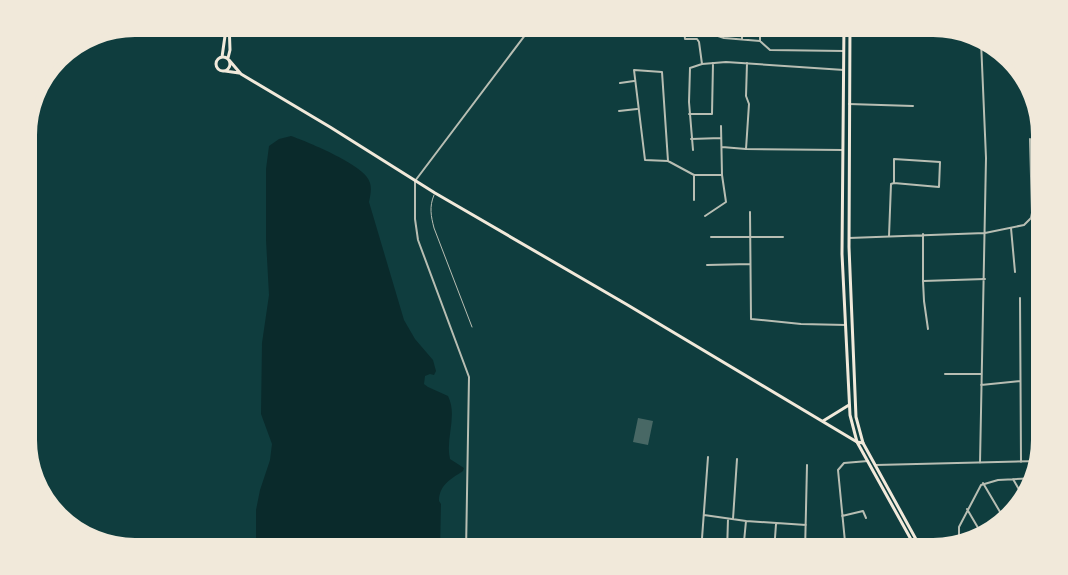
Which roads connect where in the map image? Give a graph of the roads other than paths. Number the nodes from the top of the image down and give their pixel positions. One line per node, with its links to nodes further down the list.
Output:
1 (226, 33): 15 (main road)
2 (229, 33): 16 (main road)
3 (527, 33): 41 (street)
4 (684, 33): 19 (street)
5 (715, 33): 10 (street)
6 (742, 33): 10 (street)
7 (760, 33): 11 (street)
8 (844, 33): 13 (main road)
9 (850, 33): 14 (main road)
10 (742, 39): 11 (street)
11 (760, 40): 13 (street)
12 (981, 45): 48 (street)
13 (844, 51): 14 (main road); 20 (main road)
14 (849, 51): 25 (main road)
15 (222, 57): 16 (main road); 21 (main road)
16 (229, 59): 21 (main road); 22 (main road)
17 (713, 63): 18 (street); 19 (street); 29 (street)
18 (747, 63): 20 (street); 35 (street)
19 (702, 64): 29 (street)
20 (844, 70): 37 (main road)
21 (225, 71): 22 (main road)
22 (241, 74): 41 (main road)
23 (634, 81): 24 (street); 27 (street); 38 (street)
24 (620, 83)
25 (849, 104): 26 (street); 54 (main road)
26 (912, 106)
27 (638, 109): 28 (street); 38 (street)
28 (619, 111)
29 (689, 114): 32 (street)
30 (721, 126): 31 (street)
31 (721, 138): 32 (street); 34 (street)
32 (691, 139): 36 (street)
33 (1030, 139): 47 (street)
34 (722, 147): 35 (street); 39 (street)
35 (746, 149): 37 (street)
36 (693, 150)
37 (844, 150): 61 (main road)
38 (668, 161): 40 (street)
39 (722, 175): 40 (street); 46 (street)
40 (694, 176): 44 (street)
41 (415, 182): 43 (main road); 97 (street)
42 (894, 183): 42 (street); 50 (street)
43 (435, 193): 62 (lane); 70 (main road)
44 (694, 200)
45 (750, 212): 52 (street)
46 (705, 216)
47 (1011, 228): 48 (street); 57 (street)
48 (985, 233): 49 (street); 58 (street)
49 (923, 234): 50 (street); 59 (street)
50 (889, 236): 54 (street)
51 (711, 237): 52 (street)
52 (750, 237): 53 (street); 55 (street)
53 (783, 237)
54 (849, 238): 68 (main road)
55 (750, 264): 56 (street); 61 (street)
56 (707, 265)
57 (1015, 272)
58 (985, 279): 59 (street); 65 (street)
59 (923, 281): 63 (street)
60 (1020, 298): 66 (street)
61 (846, 324): 69 (main road)
62 (472, 327)
63 (928, 328)
64 (945, 374): 65 (street)
65 (981, 374): 67 (street)
66 (1021, 381): 67 (street); 77 (street)
67 (981, 385): 78 (street)
68 (854, 403): 69 (main road); 72 (main road)
69 (849, 405): 70 (main road); 71 (main road)
70 (823, 421): 71 (main road)
71 (857, 442): 72 (main road); 75 (main road)
72 (862, 443): 80 (main road)
73 (708, 457): 86 (street)
74 (737, 459): 91 (street)
75 (868, 461): 88 (street); 104 (main road)
76 (1033, 461): 77 (street)
77 (1021, 462): 78 (street)
78 (980, 463): 80 (street)
79 (807, 465): 94 (street)
80 (874, 465): 105 (main road)
81 (1013, 478): 82 (street); 83 (street); 84 (street)
82 (1028, 478)
83 (983, 483): 85 (street); 87 (street)
84 (1021, 492)
85 (967, 509): 95 (street); 96 (street)
86 (704, 515): 89 (street); 98 (street)
87 (1002, 515)
88 (842, 516): 90 (street); 103 (street)
89 (728, 518): 91 (street); 99 (street)
90 (866, 518)
91 (734, 519): 92 (street)
92 (746, 521): 93 (street); 100 (street)
93 (776, 524): 94 (street); 101 (street)
94 (806, 525): 102 (street)
95 (980, 531)
96 (961, 538)
97 (466, 542)
98 (702, 542)
99 (727, 542)
100 (744, 542)
101 (775, 542)
102 (805, 542)
103 (845, 542)
104 (913, 542)
105 (917, 542)

